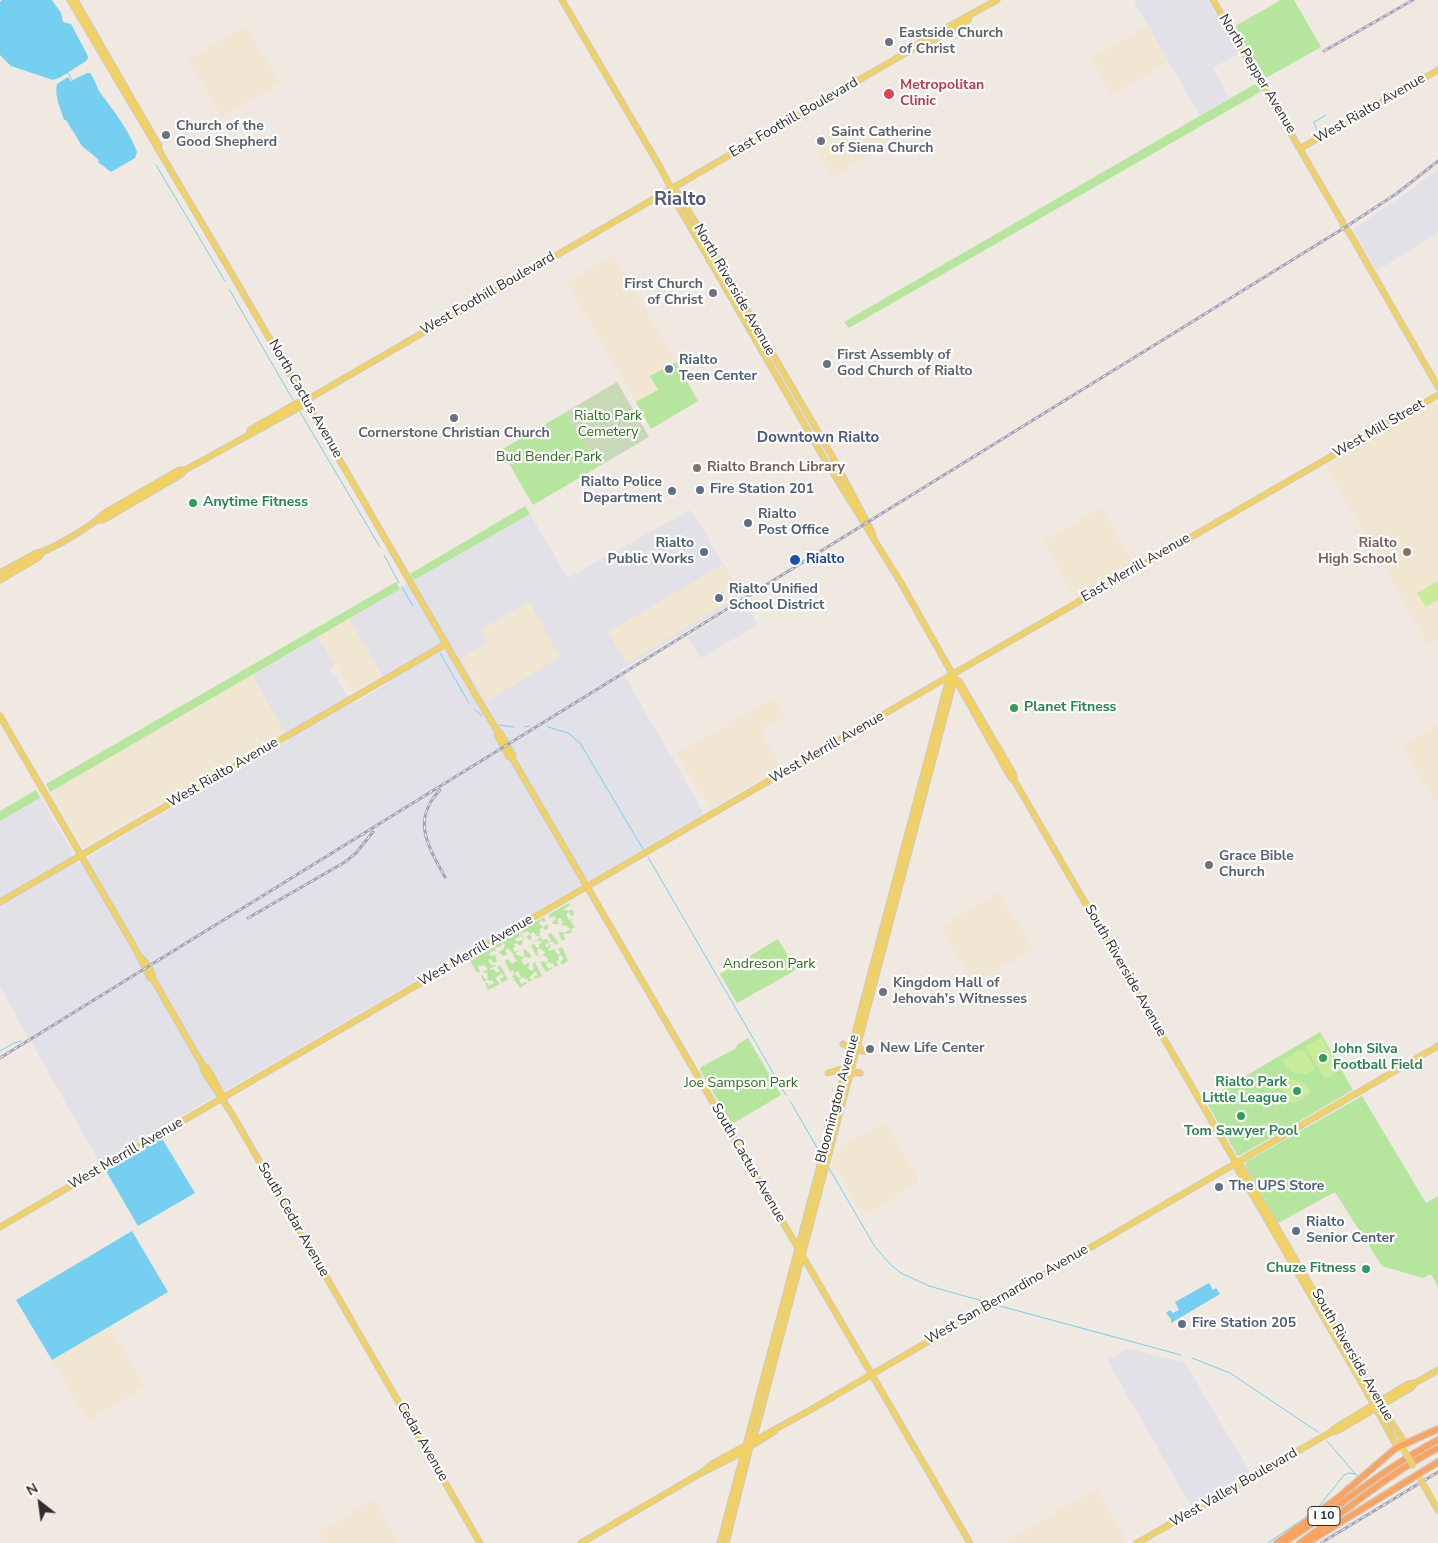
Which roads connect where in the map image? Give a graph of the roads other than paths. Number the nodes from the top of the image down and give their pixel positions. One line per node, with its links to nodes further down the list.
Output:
1 (70, 0): 8 (main road, North Cactus Avenue)
2 (75, 0): 8 (main road, North Cactus Avenue)
3 (562, 0): 9 (main road, North Riverside Avenue)
4 (997, 0): 9 (main road, East Foothill Boulevard)
5 (1213, 0): 7 (main road, North Pepper Avenue)
6 (1438, 70): 7 (main road, West Rialto Avenue)
7 (1301, 148): 10 (main road, North Pepper Avenue)
8 (163, 156): 14 (main road, North Cactus Avenue)
9 (671, 188): 11 (main road, North Riverside Avenue); 13 (main road, North Riverside Avenue); 14 (main road, West Foothill Boulevard)
10 (1438, 387)
11 (795, 394): 18 (main road, South Riverside Avenue)
12 (1438, 395): 15 (main road, West Mill Street)
13 (789, 398): 18 (main road, South Riverside Avenue)
14 (305, 401): 16 (main road, West Foothill Boulevard); 24 (main road, North Cactus Avenue)
15 (1320, 462): 25 (main road, East Merrill Avenue)
16 (185, 470): 17 (main road, West Foothill Boulevard); 17 (main road, West Foothill Boulevard)
17 (98, 520): 19 (main road, West Foothill Boulevard)
18 (873, 536): 25 (main road, South Riverside Avenue)
19 (42, 552): 20 (main road, West Foothill Boulevard); 22 (main road, West Foothill Boulevard)
20 (32, 556): 21 (main road, West Foothill Boulevard); 22 (main road)
21 (0, 573)
22 (12, 573): 23 (main road, West Foothill Boulevard)
23 (0, 580)
24 (446, 644): 30 (main road, West Rialto Avenue); 31 (main road, South Cactus Avenue)
25 (953, 674): 26 (main road, South Riverside Avenue); 27 (main road, Bloomington Avenue); 29 (main road, South Riverside Avenue); 31 (main road, West Merrill Avenue); 34 (main road, Bloomington Avenue)
26 (959, 687): 27 (main road); 29 (main road, South Riverside Avenue)
27 (951, 692): 34 (main road, Bloomington Avenue)
28 (0, 716): 30 (main road, South Cedar Avenue)
29 (1014, 780): 41 (main road, South Riverside Avenue)
30 (81, 855): 32 (main road, West Rialto Avenue); 40 (main road, South Cedar Avenue)
31 (587, 887): 40 (main road, West Merrill Avenue); 43 (main road, South Cactus Avenue)
32 (0, 902)
33 (843, 1044): 34 (main road)
34 (855, 1045): 36 (main road); 39 (main road, Bloomington Avenue)
35 (1438, 1046): 41 (main road, West San Bernardino Avenue)
36 (866, 1051)
37 (828, 1073): 39 (main road)
38 (860, 1073): 39 (main road)
39 (847, 1074): 44 (main road, Bloomington Avenue); 46 (main road, Bloomington Avenue)
40 (222, 1098): 42 (main road, West Merrill Avenue); 51 (main road, South Cedar Avenue)
41 (1236, 1163): 49 (main road, South Riverside Avenue); 50 (main road, South Riverside Avenue); 53 (main road, West San Bernardino Avenue)
42 (0, 1227)
43 (790, 1234): 44 (main road); 45 (main road, South Cactus Avenue)
44 (802, 1234): 45 (main road, Bloomington Avenue)
45 (798, 1249): 46 (main road, South Cactus Avenue); 60 (main road, Bloomington Avenue)
46 (802, 1255): 47 (main road, South Cactus Avenue); 48 (main road, Bloomington Avenue)
47 (810, 1270): 48 (main road); 53 (main road, South Cactus Avenue)
48 (798, 1272): 57 (main road, Bloomington Avenue)
49 (1303, 1283): 50 (main road); 54 (main road, South Riverside Avenue)
50 (1316, 1294): 54 (main road, South Riverside Avenue)
51 (363, 1342): 72 (main road, Cedar Avenue)
52 (1438, 1370): 54 (main road, West Valley Boulevard)
53 (871, 1374): 55 (main road, West San Bernardino Avenue); 76 (main road, South Cactus Avenue)
54 (1377, 1405): 61 (main road, South Riverside Avenue); 77 (main road, West Valley Boulevard)
55 (778, 1428): 58 (main road, West San Bernardino Avenue); 60 (main road, West San Bernardino Avenue)
56 (1438, 1429): 61 (highway)
57 (756, 1430): 58 (main road); 60 (main road, Bloomington Avenue)
58 (762, 1436): 60 (main road, West San Bernardino Avenue)
59 (1438, 1440): 68 (highway, I 10)
60 (748, 1446): 63 (main road, West San Bernardino Avenue); 64 (main road, Bloomington Avenue); 66 (main road, West San Bernardino Avenue); 71 (main road, Bloomington Avenue)
61 (1402, 1448): 67 (main road, South Riverside Avenue, bridge); 78 (highway)
62 (1438, 1448): 68 (highway, I 10)
63 (735, 1456): 64 (main road); 66 (main road, West San Bernardino Avenue)
64 (742, 1462): 70 (main road, Bloomington Avenue)
65 (1438, 1462): 67 (highway)
66 (701, 1473): 73 (main road, West San Bernardino Avenue)
67 (1418, 1475): 69 (main road, South Riverside Avenue); 81 (highway)
68 (1368, 1489): 79 (highway, I 10); 80 (highway, I 10)
69 (1438, 1510)
70 (728, 1514): 71 (main road); 74 (main road, Bloomington Avenue)
71 (728, 1531): 75 (main road, Bloomington Avenue)
72 (480, 1543)
73 (581, 1543)
74 (720, 1543)
75 (726, 1543)
76 (970, 1543)
77 (1137, 1543)
78 (1277, 1543)
79 (1283, 1543)
80 (1300, 1543)
81 (1307, 1543)

